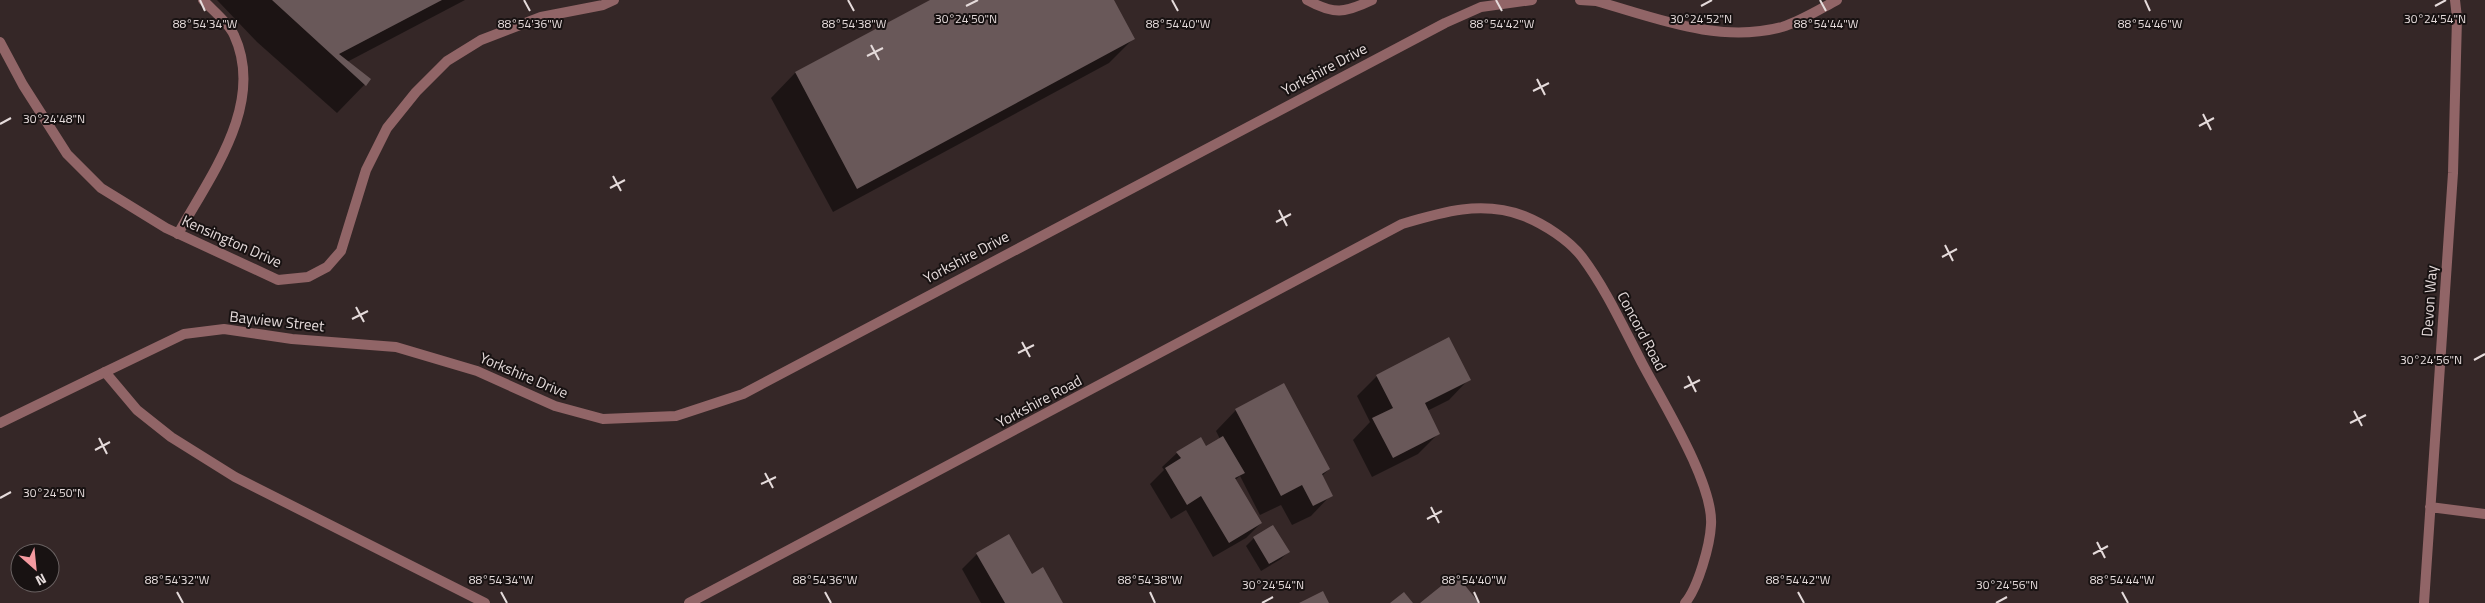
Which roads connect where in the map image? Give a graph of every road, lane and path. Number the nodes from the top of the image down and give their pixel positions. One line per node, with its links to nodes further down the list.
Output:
1 (203, 0): 11 (street)
2 (614, 0): 11 (street, Kensington Drive)
3 (1307, 0): 4 (street)
4 (1372, 0)
5 (1532, 0): 12 (street, Yorkshire Drive)
6 (1580, 0): 7 (street)
7 (1837, 0)
8 (2455, 0): 15 (street, Devon Way)
9 (0, 42): 11 (street, Kensington Drive)
10 (1402, 224): 18 (street, Yorkshire Road); 19 (street, Concord Road)
11 (178, 234)
12 (396, 347): 13 (street, Bayview Street)
13 (105, 372): 14 (street, Bayview Street); 17 (street)
14 (0, 423)
15 (2430, 507): 16 (street); 20 (street, Devon Way)
16 (2485, 514)
17 (485, 603)
18 (689, 603)
19 (1685, 603)
20 (2424, 603)

